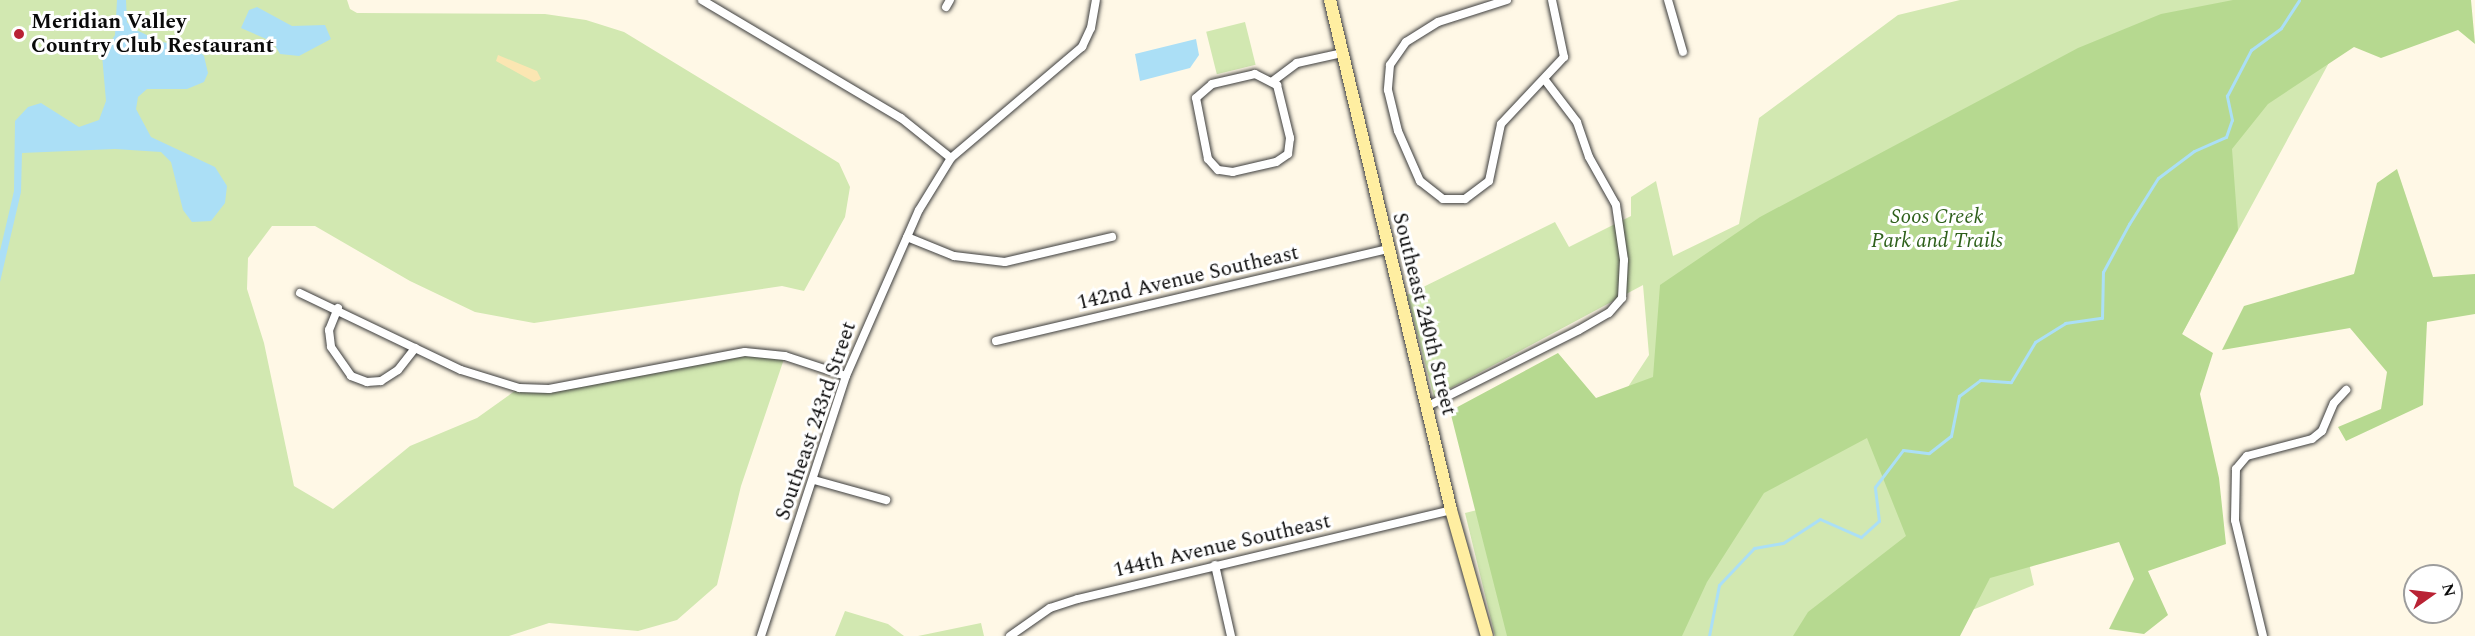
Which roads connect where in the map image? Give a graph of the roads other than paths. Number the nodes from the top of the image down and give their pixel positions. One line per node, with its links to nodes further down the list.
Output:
1 (702, 0): 11 (street)
2 (1096, 0): 11 (street)
3 (1330, 0): 8 (main road, Southeast 240th Street)
4 (1507, 0): 9 (street)
5 (1552, 0): 9 (street)
6 (1668, 0): 7 (street)
7 (1683, 52)
8 (1342, 53): 10 (street); 14 (main road, Southeast 240th Street)
9 (1545, 80): 21 (street)
10 (1273, 81): 10 (street)
11 (951, 158): 12 (street, Southeast 243rd Street)
12 (907, 237): 13 (street); 19 (street, Southeast 243rd Street)
13 (1112, 237)
14 (1388, 249): 17 (street, 142nd Avenue Southeast); 21 (main road, Southeast 240th Street)
15 (300, 293): 16 (street)
16 (338, 308): 18 (street); 18 (street)
17 (996, 341)
18 (415, 348): 19 (street)
19 (846, 376): 22 (street, Southeast 243rd Street)
20 (2346, 390): 30 (street)
21 (1426, 407): 24 (main road, Southeast 240th Street)
22 (814, 480): 23 (street); 26 (street, Southeast 243rd Street)
23 (886, 500)
24 (1451, 510): 25 (street, 144th Avenue Southeast); 29 (main road, Southeast 240th Street)
25 (1215, 566): 27 (street, 144th Avenue Southeast); 28 (street)
26 (761, 636)
27 (1010, 636)
28 (1231, 636)
29 (1487, 636)
30 (2263, 636)

